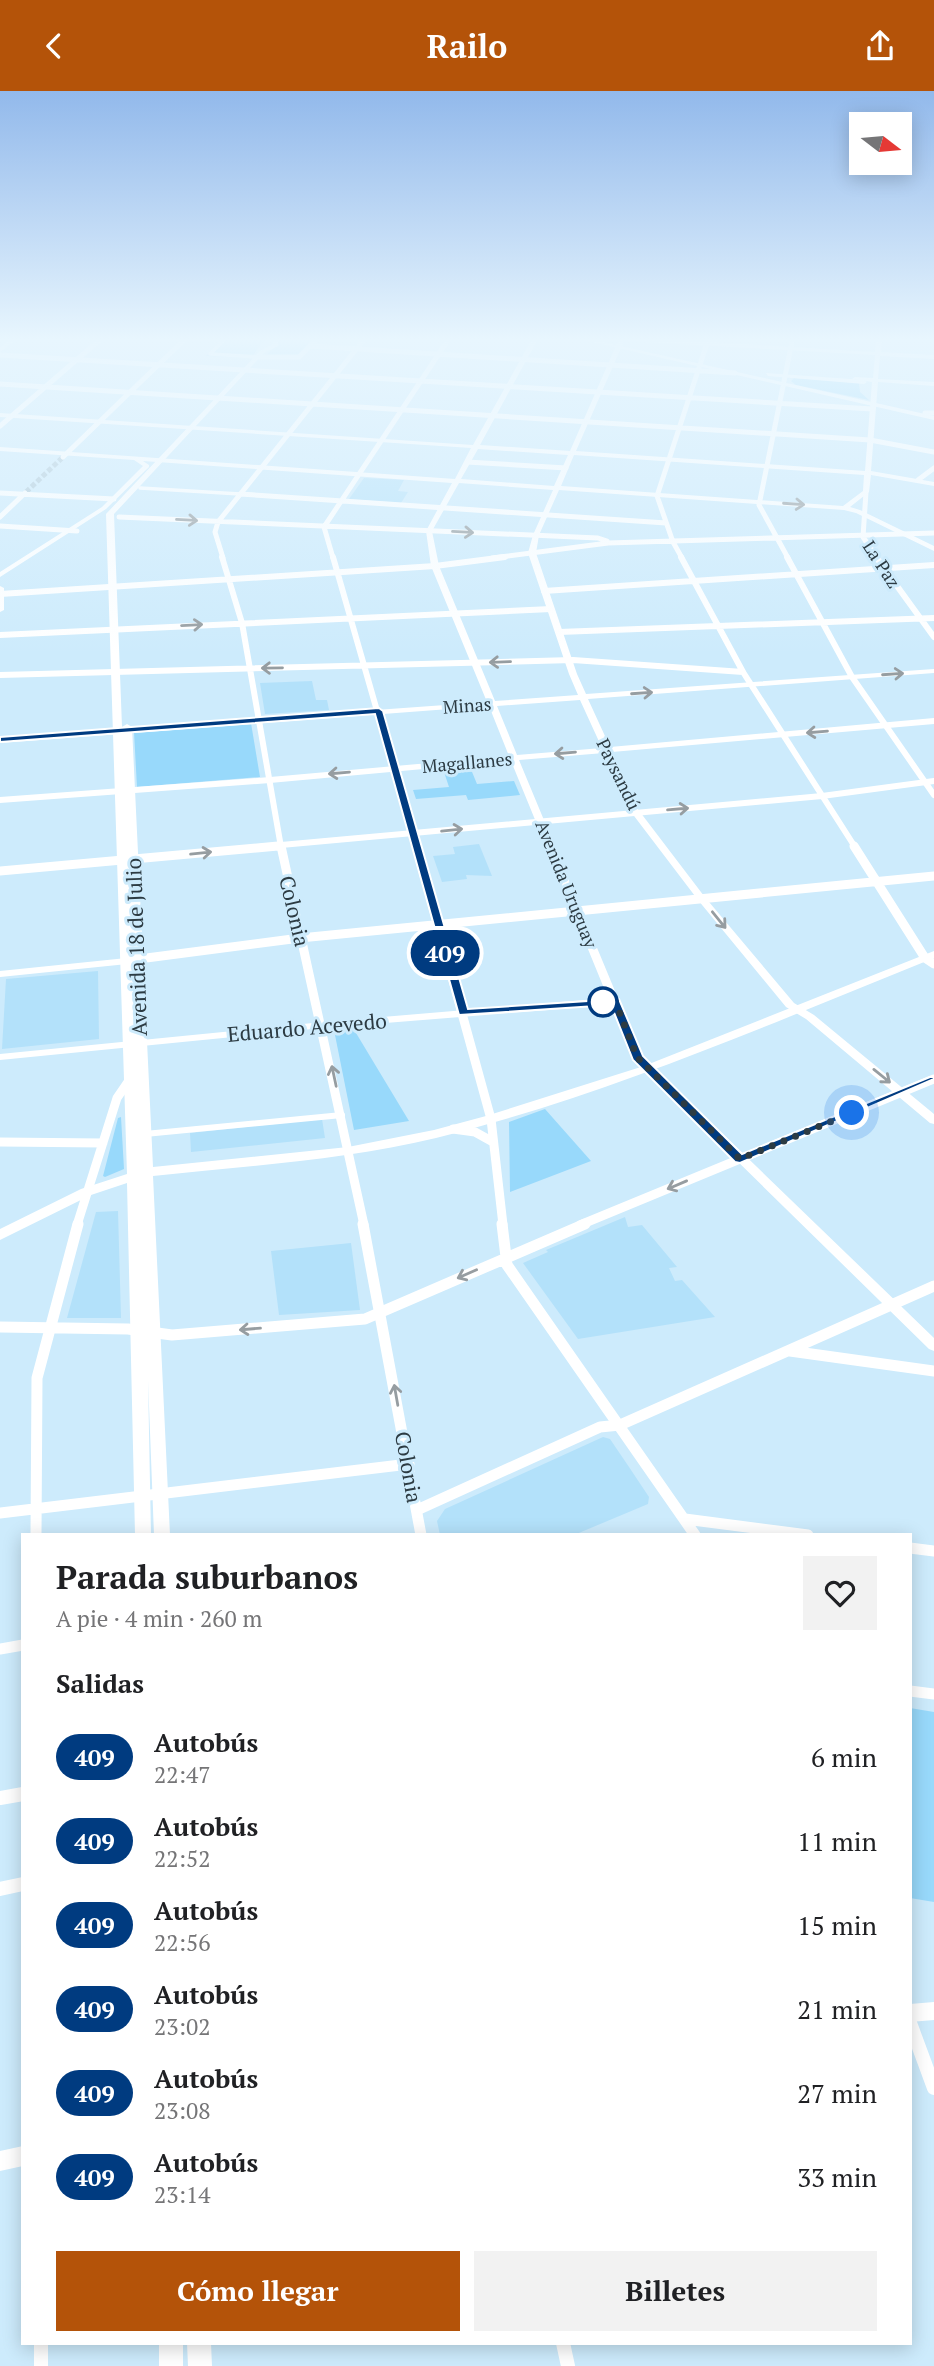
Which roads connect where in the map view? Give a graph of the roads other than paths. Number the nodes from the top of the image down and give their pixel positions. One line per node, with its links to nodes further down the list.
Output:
1 (77, 443): 16 (street)
2 (178, 443): 18 (main road)
3 (281, 443): 22 (street)
4 (379, 443): 27 (street)
5 (431, 443): 12 (street)
6 (477, 443): 12 (street)
7 (577, 443): 15 (street)
8 (675, 443): 19 (street)
9 (773, 443): 21 (street)
10 (870, 443): 26 (street, La Paz)
11 (888, 443): 14 (street)
12 (475, 446): 15 (street); 20 (street)
13 (0, 449): 16 (street)
14 (934, 451)
15 (573, 453): 19 (street); 23 (street)
16 (64, 456): 17 (street)
17 (132, 459): 18 (street); 25 (street)
18 (163, 460): 22 (street); 25 (main road); 31 (main road)
19 (669, 460): 21 (street); 37 (street)
20 (467, 461): 23 (street); 29 (street)
21 (769, 466): 26 (street); 40 (street)
22 (262, 467): 27 (street); 36 (street)
23 (566, 468): 32 (street)
24 (934, 468): 28 (street)
25 (148, 469): 38 (street); 46 (main road)
26 (868, 473): 28 (street); 33 (street, La Paz)
27 (358, 474): 29 (street); 39 (street)
28 (918, 480): 30 (street)
29 (456, 481): 32 (street); 41 (street)
30 (934, 484)
31 (140, 488): 36 (street); 46 (main road)
32 (557, 488): 37 (street); 43 (street)
33 (866, 492): 42 (street); 44 (street, La Paz)
34 (0, 493): 35 (street)
35 (24, 494): 38 (street); 45 (street)
36 (240, 494): 39 (street); 47 (street)
37 (657, 496): 40 (street); 48 (street)
38 (114, 499): 51 (street)
39 (340, 501): 41 (street); 50 (street)
40 (760, 502): 42 (street, one-way to 42); 57 (street)
41 (442, 508): 43 (street); 52 (street)
42 (844, 508): 44 (street)
43 (545, 515): 48 (street); 54 (street)
44 (864, 515): 55 (street); 56 (street, La Paz)
45 (0, 517)
46 (115, 517): 47 (street, one-way to 47); 51 (street); 70 (main road, Avenida 18 de Julio)
47 (218, 522): 50 (street); 68 (street, Colonia)
48 (666, 523): 58 (street)
49 (0, 526): 51 (street)
50 (324, 527): 52 (street); 65 (street)
51 (74, 531): 67 (street); 71 (street)
52 (429, 531): 54 (street, one-way to 54); 63 (street, Avenida Uruguay)
53 (934, 533): 55 (street)
54 (536, 535): 59 (street); 61 (street)
55 (909, 535): 56 (street); 60 (street)
56 (863, 537): 57 (street); 64 (street, La Paz)
57 (778, 540): 58 (street); 66 (street)
58 (673, 542): 59 (street); 69 (street)
59 (608, 543): 61 (street)
60 (934, 549)
61 (532, 553): 63 (street); 72 (street, Paysandú)
62 (934, 565): 64 (street)
63 (435, 566): 65 (street); 75 (street, Avenida Uruguay)
64 (883, 568): 66 (street); 78 (street, La Paz)
65 (337, 572): 68 (street); 76 (street)
66 (796, 574): 69 (street); 79 (street)
67 (0, 575)
68 (231, 580): 70 (street); 80 (street, Colonia)
69 (694, 582): 72 (street); 81 (street)
70 (116, 587): 71 (street); 82 (main road, Avenida 18 de Julio)
71 (0, 590): 73 (street)
72 (544, 591): 74 (street, Paysandú)
73 (0, 610)
74 (551, 610): 75 (street); 83 (street, Paysandú)
75 (455, 613): 76 (street); 87 (street, Avenida Uruguay)
76 (351, 618): 80 (street); 88 (street)
77 (934, 618): 78 (street)
78 (921, 619): 79 (street); 85 (street, La Paz)
79 (823, 622): 81 (street); 94 (street)
80 (242, 623): 82 (street, one-way to 80); 89 (street, Colonia)
81 (717, 626): 83 (street); 92 (street)
82 (119, 629): 84 (street); 91 (main road, Avenida 18 de Julio)
83 (559, 632): 86 (street, Paysandú)
84 (0, 635)
85 (934, 637)
86 (568, 660): 87 (street, one-way to 87); 92 (street); 96 (street, Paysandú)
87 (476, 663): 88 (street); 97 (street, Avenida Uruguay)
88 (364, 665): 89 (street, one-way to 89); 98 (street)
89 (250, 668): 91 (street); 99 (street, Colonia)
90 (934, 671): 94 (street, Minas, one-way to 90)
91 (121, 672): 93 (street); 102 (main road, Avenida 18 de Julio)
92 (743, 672): 95 (street)
93 (0, 675)
94 (852, 677): 95 (street, Minas); 101 (street)
95 (751, 686): 96 (street, Minas, one-way to 95); 103 (street)
96 (583, 697): 97 (street, Minas); 105 (street, Paysandú)
97 (493, 703): 98 (street, Minas); 106 (street, Avenida Uruguay)
98 (379, 711): 99 (street, Minas); 107 (street)
99 (258, 719): 102 (street, Minas); 108 (street, Colonia)
100 (934, 722): 101 (street, Magallanes)
101 (885, 726): 103 (street, Magallanes, one-way to 103); 109 (street)
102 (122, 730): 104 (street, Minas); 110 (main road, Avenida 18 de Julio)
103 (782, 734): 105 (street, Magallanes); 112 (street)
104 (0, 740)
105 (605, 749): 106 (street, Magallanes, one-way to 106); 114 (street, Paysandú)
106 (515, 757): 107 (street, Magallanes); 115 (street, Avenida Uruguay)
107 (394, 768): 108 (street, Magallanes, one-way to 108); 116 (street)
108 (270, 780): 110 (street, Magallanes); 117 (street, Colonia)
109 (930, 782): 111 (street); 112 (street)
110 (124, 791): 113 (street, Magallanes); 118 (main road, Avenida 18 de Julio)
111 (934, 795)
112 (822, 796): 114 (street, one-way to 112); 121 (street)
113 (0, 800)
114 (637, 813): 115 (street); 122 (street, Paysandú)
115 (541, 821): 116 (street, one-way to 115); 123 (street, Avenida Uruguay)
116 (412, 834): 117 (street); 124 (street)
117 (281, 844): 118 (street, one-way to 117); 125 (street, Colonia)
118 (127, 860): 119 (street); 127 (main road, Avenida 18 de Julio)
119 (0, 871)
120 (934, 876): 121 (street)
121 (878, 881): 122 (street); 126 (street)
122 (701, 898): 123 (street); 130 (street, Paysandú, one-way to 130)
123 (579, 911): 124 (street); 129 (street, Avenida Uruguay)
124 (437, 925): 125 (street); 131 (street)
125 (300, 938): 127 (street); 132 (street, Colonia)
126 (931, 959): 130 (main road)
127 (132, 960): 128 (street); 133 (main road, Avenida 18 de Julio)
128 (0, 974)
129 (615, 1001): 131 (street, Eduardo Acevedo); 135 (street, Avenida Uruguay)
130 (795, 1009): 135 (main road); 138 (street, Paysandú, one-way to 138)
131 (463, 1013): 132 (street, Eduardo Acevedo); 140 (street)
132 (323, 1025): 133 (street, Eduardo Acevedo); 139 (street, Colonia, one-way to 132)
133 (135, 1044): 134 (street, Eduardo Acevedo); 136 (main road, Avenida 18 de Julio); 143 (main road, Avenida 18 de Julio)
134 (0, 1057)
135 (648, 1069): 140 (main road); 148 (street, Avenida Uruguay)
136 (130, 1079): 146 (street, Avenida 18 de Julio); 149 (main road, Avenida 18 de Julio)
137 (934, 1079): 138 (street)
138 (902, 1093): 141 (street, Paysandú); 148 (street)
139 (342, 1115): 143 (street); 147 (street, Colonia)
140 (491, 1119): 142 (main road); 145 (street)
141 (934, 1120)
142 (453, 1129): 145 (street); 147 (main road)
143 (145, 1134): 149 (main road, Avenida 18 de Julio)
144 (0, 1142): 146 (street)
145 (494, 1142): 152 (street)
146 (103, 1143): 150 (street, Avenida 18 de Julio)
147 (348, 1151): 149 (main road); 155 (street, Colonia)
148 (740, 1159): 152 (street, one-way to 152); 154 (street, Avenida Uruguay)
149 (140, 1174): 150 (main road); 158 (main road, Avenida 18 de Julio)
150 (86, 1192): 151 (main road); 157 (street, Avenida 18 de Julio)
151 (0, 1235)
152 (504, 1257): 155 (street, one-way to 155); 162 (street)
153 (934, 1286): 154 (street)
154 (892, 1305): 159 (street, Avenida Uruguay); 160 (street)
155 (381, 1312): 158 (street, one-way to 158); 163 (street, Colonia, one-way to 155)
156 (0, 1327): 157 (street)
157 (51, 1327): 158 (street); 166 (street, Avenida 18 de Julio)
158 (146, 1332): 164 (main road, Avenida 18 de Julio); 165 (main road, Avenida 18 de Julio)
159 (934, 1346)
160 (790, 1351): 161 (street); 162 (street)
161 (934, 1371)
162 (620, 1425): 167 (street); 169 (street)
163 (409, 1464): 164 (street); 167 (street, Colonia)
164 (161, 1493): 165 (street); 172 (main road, Avenida 18 de Julio)
165 (142, 1495): 166 (street); 171 (main road, Avenida 18 de Julio)
166 (36, 1509): 168 (street); 170 (street, Avenida 18 de Julio)
167 (417, 1510): 173 (street, Colonia)
168 (0, 1514)
169 (685, 1519): 174 (street); 175 (street)
170 (36, 1533)
171 (143, 1533)
172 (162, 1533)
173 (421, 1533)
174 (694, 1533)
175 (793, 1533)
176 (912, 1548): 177 (street)
177 (934, 1551)
178 (21, 1645): 179 (street)
179 (0, 1649)
180 (912, 1691): 181 (street)
181 (934, 1694)
182 (21, 1794): 183 (street)
183 (0, 1798)
184 (21, 1884): 185 (street)
185 (0, 1889)
186 (934, 2011): 187 (street)
187 (912, 2013)
188 (912, 2029): 189 (street)
189 (934, 2088)
190 (21, 2156): 191 (street)
191 (0, 2161)
192 (41, 2345): 196 (street)
193 (171, 2345): 197 (main road)
194 (199, 2345): 198 (main road)
195 (564, 2345): 199 (street)
196 (41, 2366)
197 (172, 2366)
198 (200, 2366)
199 (568, 2366)

